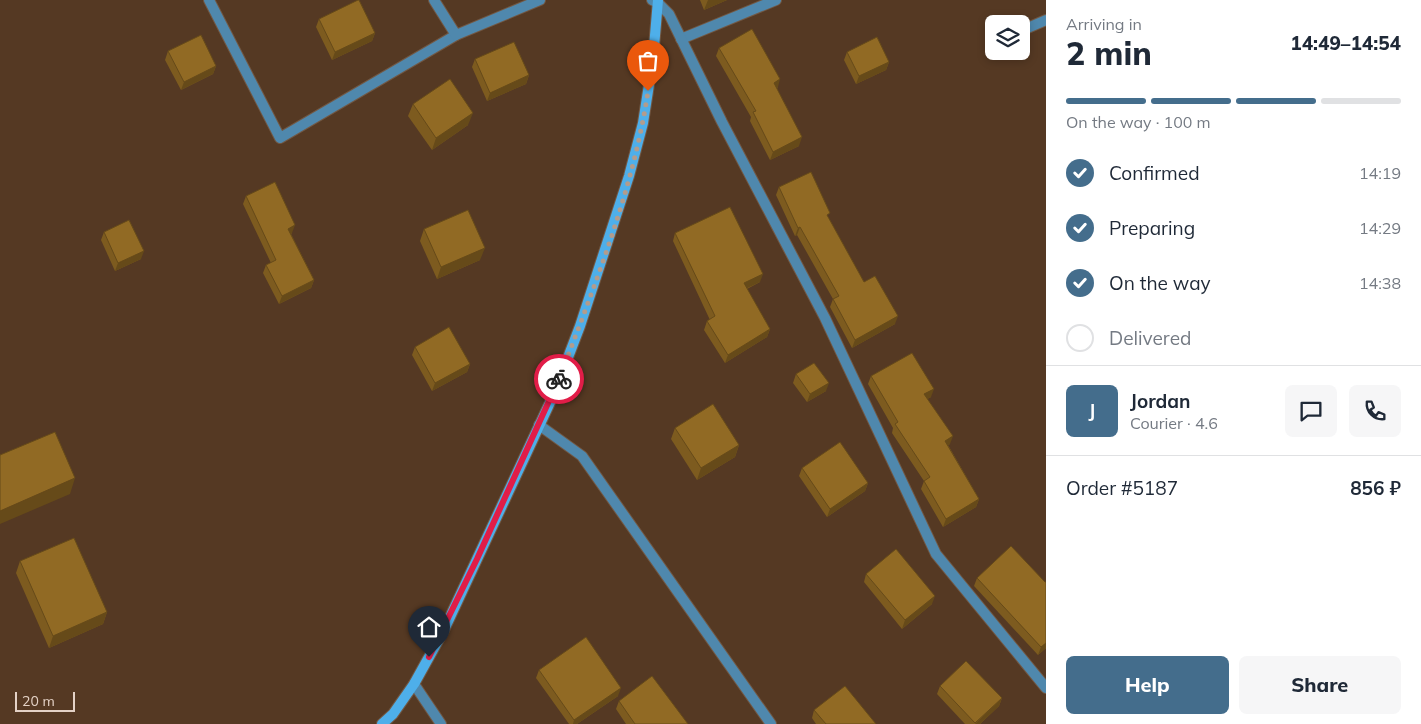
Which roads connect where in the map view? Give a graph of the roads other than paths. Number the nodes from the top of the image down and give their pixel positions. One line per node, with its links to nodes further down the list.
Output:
1 (209, 0): 8 (street)
2 (434, 0): 8 (street)
3 (540, 0): 8 (street)
4 (776, 0): 9 (street)
5 (655, 1): 9 (street); 10 (street)
6 (1046, 20): 7 (street)
7 (1030, 27)
8 (456, 35)
9 (681, 39): 12 (street)
10 (539, 425): 11 (street); 15 (street)
11 (414, 684): 13 (street); 14 (street)
12 (1046, 688)
13 (382, 724)
14 (441, 724)
15 (771, 724)

